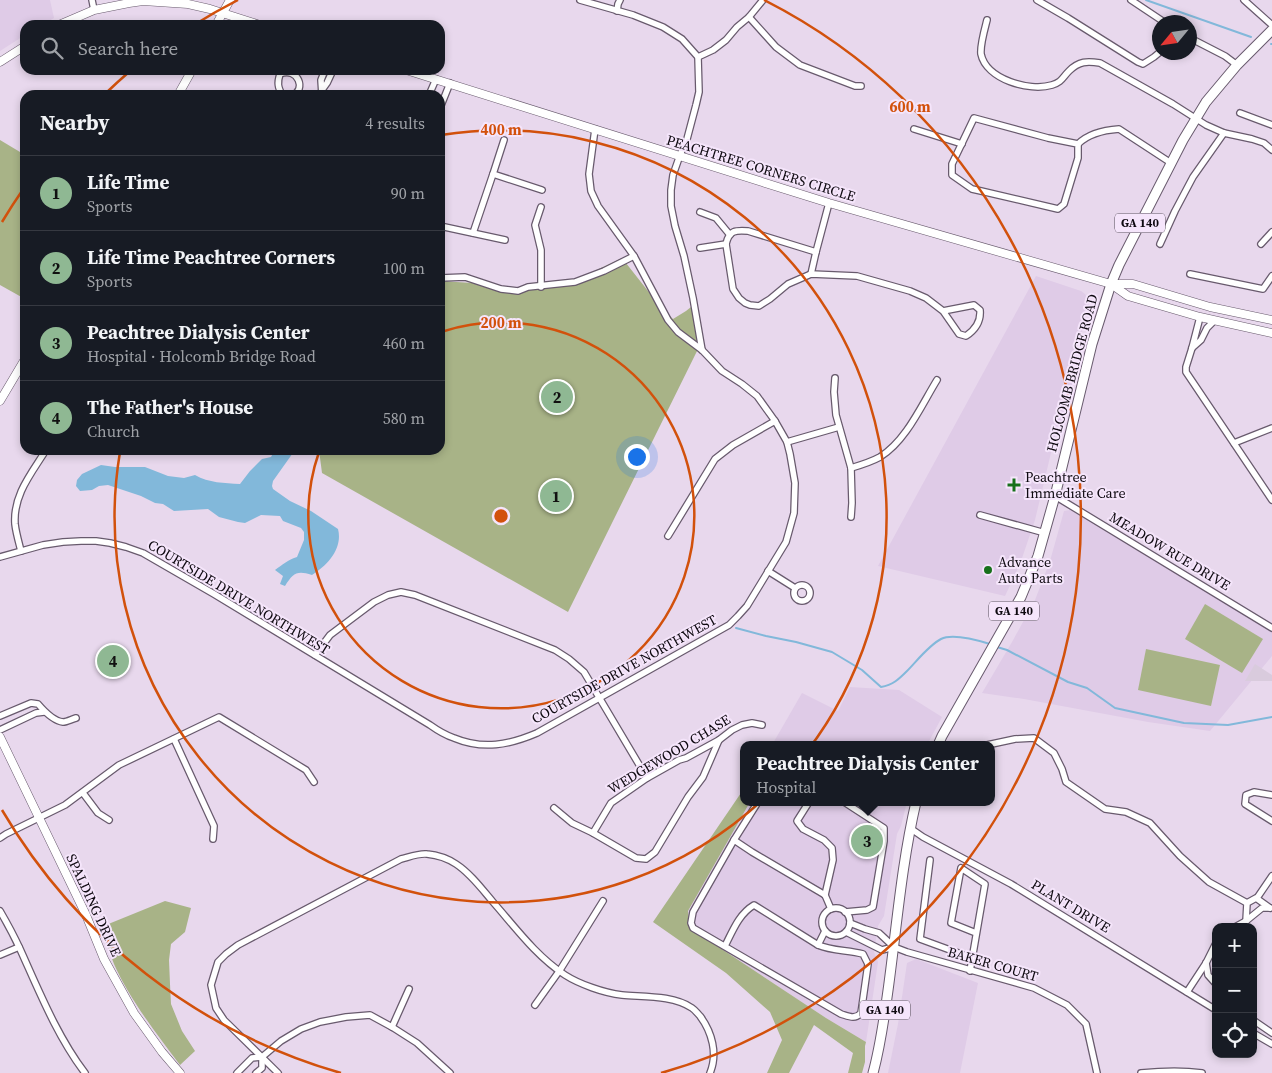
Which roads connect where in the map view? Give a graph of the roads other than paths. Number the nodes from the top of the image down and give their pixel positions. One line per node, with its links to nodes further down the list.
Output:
1 (92, 0): 9 (street)
2 (230, 0): 11 (street)
3 (580, 0): 10 (street)
4 (620, 0): 10 (street)
5 (763, 0): 13 (street)
6 (1037, 0): 23 (street)
7 (1131, 0): 12 (street)
8 (1244, 0): 18 (street)
9 (94, 10): 11 (street); 14 (street)
10 (617, 11): 22 (street)
11 (223, 13): 15 (street); 16 (street)
12 (1154, 15)
13 (749, 16): 22 (street); 34 (street)
14 (71, 20)
15 (219, 20)
16 (245, 20)
17 (987, 20): 43 (street)
18 (1272, 26)
19 (1272, 30): 25 (main road, HOLCOMB BRIDGE ROAD / GA 140)
20 (1197, 42): 25 (street)
21 (20, 49): 24 (street)
22 (698, 57): 52 (street)
23 (1152, 59)
24 (0, 62)
25 (1237, 65): 43 (main road, HOLCOMB BRIDGE ROAD / GA 140)
26 (189, 75): 35 (street)
27 (280, 75): 36 (street)
28 (296, 75): 37 (street)
29 (323, 75): 38 (street)
30 (330, 75): 39 (street)
31 (423, 75): 32 (street, PEACHTREE CORNERS CIRCLE)
32 (436, 79): 33 (street, PEACHTREE CORNERS CIRCLE); 40 (street)
33 (450, 84): 41 (street); 46 (street, PEACHTREE CORNERS CIRCLE)
34 (862, 86)
35 (181, 90)
36 (280, 90)
37 (298, 90)
38 (322, 90)
39 (324, 90)
40 (431, 90)
41 (445, 96)
42 (1240, 113): 44 (street)
43 (1196, 118): 47 (street); 53 (main road, HOLCOMB BRIDGE ROAD / GA 140)
44 (1272, 125)
45 (914, 129): 49 (street)
46 (594, 130): 52 (street, PEACHTREE CORNERS CIRCLE); 69 (street, COURTSIDE DRIVE NORTHWEST)
47 (1224, 133): 51 (street); 65 (street)
48 (504, 140): 54 (street)
49 (962, 144): 50 (street); 50 (street)
50 (1078, 144): 53 (street)
51 (1272, 150)
52 (680, 155): 56 (street, PEACHTREE CORNERS CIRCLE); 82 (street)
53 (1171, 163): 74 (main road, HOLCOMB BRIDGE ROAD / GA 140)
54 (493, 174): 55 (street); 61 (street)
55 (542, 190)
56 (829, 203): 68 (street); 74 (street, PEACHTREE CORNERS CIRCLE)
57 (540, 207): 75 (street)
58 (700, 212): 62 (street)
59 (445, 227): 61 (street)
60 (1272, 232): 66 (street)
61 (473, 233): 63 (street)
62 (730, 234): 64 (street); 68 (street)
63 (506, 240)
64 (726, 244): 67 (street); 70 (street)
65 (1160, 244)
66 (1261, 244)
67 (700, 248)
68 (816, 252): 70 (street)
69 (634, 256): 75 (street); 82 (street, COURTSIDE DRIVE NORTHWEST)
70 (812, 274): 76 (street)
71 (1190, 274): 72 (street)
72 (1272, 276)
73 (445, 277): 75 (street)
74 (1111, 284): 77 (street, PEACHTREE CORNERS CIRCLE); 78 (street, PEACHTREE CORNERS CIRCLE); 94 (main road, HOLCOMB BRIDGE ROAD / GA 140)
75 (541, 286)
76 (943, 312): 76 (street)
77 (1200, 317): 79 (street, PEACHTREE CORNERS CIRCLE); 81 (street)
78 (1272, 320)
79 (1214, 321): 80 (street, PEACHTREE CORNERS CIRCLE); 81 (street)
80 (1272, 333)
81 (1192, 348): 91 (street)
82 (702, 350): 87 (street, COURTSIDE DRIVE NORTHWEST)
83 (20, 367): 86 (street)
84 (835, 378): 88 (street)
85 (936, 380): 93 (street)
86 (0, 401)
87 (774, 422): 90 (street, COURTSIDE DRIVE NORTHWEST); 99 (street)
88 (839, 427): 90 (street); 93 (street)
89 (1271, 430): 91 (street)
90 (787, 442): 102 (street, COURTSIDE DRIVE NORTHWEST)
91 (1234, 443): 95 (street)
92 (43, 455): 100 (street)
93 (851, 468): 97 (street)
94 (1055, 496): 98 (main road, HOLCOMB BRIDGE ROAD / GA 140); 104 (street, MEADOW RUE DRIVE)
95 (1272, 500)
96 (980, 515): 98 (street)
97 (851, 518)
98 (1045, 533): 115 (main road, HOLCOMB BRIDGE ROAD / GA 140)
99 (668, 536)
100 (21, 551): 101 (street, COURTSIDE DRIVE NORTHWEST); 105 (street, COURTSIDE DRIVE NORTHWEST)
101 (0, 557)
102 (768, 571): 103 (street); 106 (street, COURTSIDE DRIVE NORTHWEST)
103 (795, 588)
104 (1272, 628)
105 (315, 655): 106 (street, COURTSIDE DRIVE NORTHWEST); 106 (street)
106 (600, 698): 117 (street)
107 (44, 712): 108 (street); 109 (street); 111 (street)
108 (0, 716)
109 (76, 718)
110 (762, 725): 114 (street, WEDGEWOOD CHASE)
111 (0, 730)
112 (0, 738): 126 (street, SPALDING DRIVE)
113 (174, 739): 118 (street); 119 (street); 132 (street)
114 (719, 740): 117 (street, WEDGEWOOD CHASE); 130 (street)
115 (943, 741)
116 (995, 743): 139 (street)
117 (647, 778): 130 (street, WEDGEWOOD CHASE)
118 (314, 782)
119 (83, 793): 126 (street); 127 (street)
120 (1272, 795): 128 (street)
121 (755, 806): 133 (street)
122 (806, 806): 136 (street)
123 (850, 806): 143 (street)
124 (915, 806): 129 (main road, GA 140)
125 (554, 808): 130 (street)
126 (38, 817): 131 (street); 172 (street, SPALDING DRIVE)
127 (109, 820)
128 (1272, 821)
129 (910, 828): 153 (main road, GA 140); 162 (street, PLANT DRIVE)
130 (593, 833)
131 (0, 838)
132 (213, 839)
133 (734, 840): 136 (street); 151 (street)
134 (930, 860): 156 (street)
135 (1272, 876): 137 (street)
136 (825, 895): 140 (street)
137 (1257, 898): 139 (street); 141 (street)
138 (603, 902): 158 (street)
139 (1247, 903): 144 (street)
140 (831, 909): 143 (street); 147 (street)
141 (1271, 909): 144 (street)
142 (0, 911): 152 (street)
143 (845, 912): 145 (street)
144 (1246, 921): 146 (street)
145 (850, 923): 148 (street); 153 (street)
146 (1243, 923)
147 (825, 931): 148 (street); 150 (street)
148 (846, 932): 153 (street)
149 (976, 933): 149 (street); 156 (street)
150 (818, 945): 151 (street); 151 (street)
151 (725, 946)
152 (19, 947): 155 (street); 171 (street)
153 (894, 947): 159 (street, BAKER COURT); 178 (main road, GA 140)
154 (1212, 950): 157 (street)
155 (0, 955)
156 (972, 958): 159 (street)
157 (1206, 963): 160 (street); 162 (street)
158 (560, 970): 163 (street); 170 (street); 177 (street)
159 (970, 970): 179 (street, BAKER COURT)
160 (1212, 980)
161 (409, 989): 166 (street)
162 (1187, 992): 164 (street, PLANT DRIVE)
163 (535, 1005)
164 (1212, 1008)
165 (1257, 1023): 167 (street)
166 (392, 1027): 170 (street); 176 (street)
167 (1272, 1032)
168 (1257, 1035): 169 (street)
169 (1272, 1044)
170 (262, 1057): 173 (street); 174 (street); 175 (street)
171 (86, 1073)
172 (180, 1073)
173 (237, 1073)
174 (256, 1073)
175 (278, 1073)
176 (450, 1073)
177 (710, 1073)
178 (873, 1073)
179 (1097, 1073)
180 (1141, 1073): 181 (street)
181 (1202, 1073)

